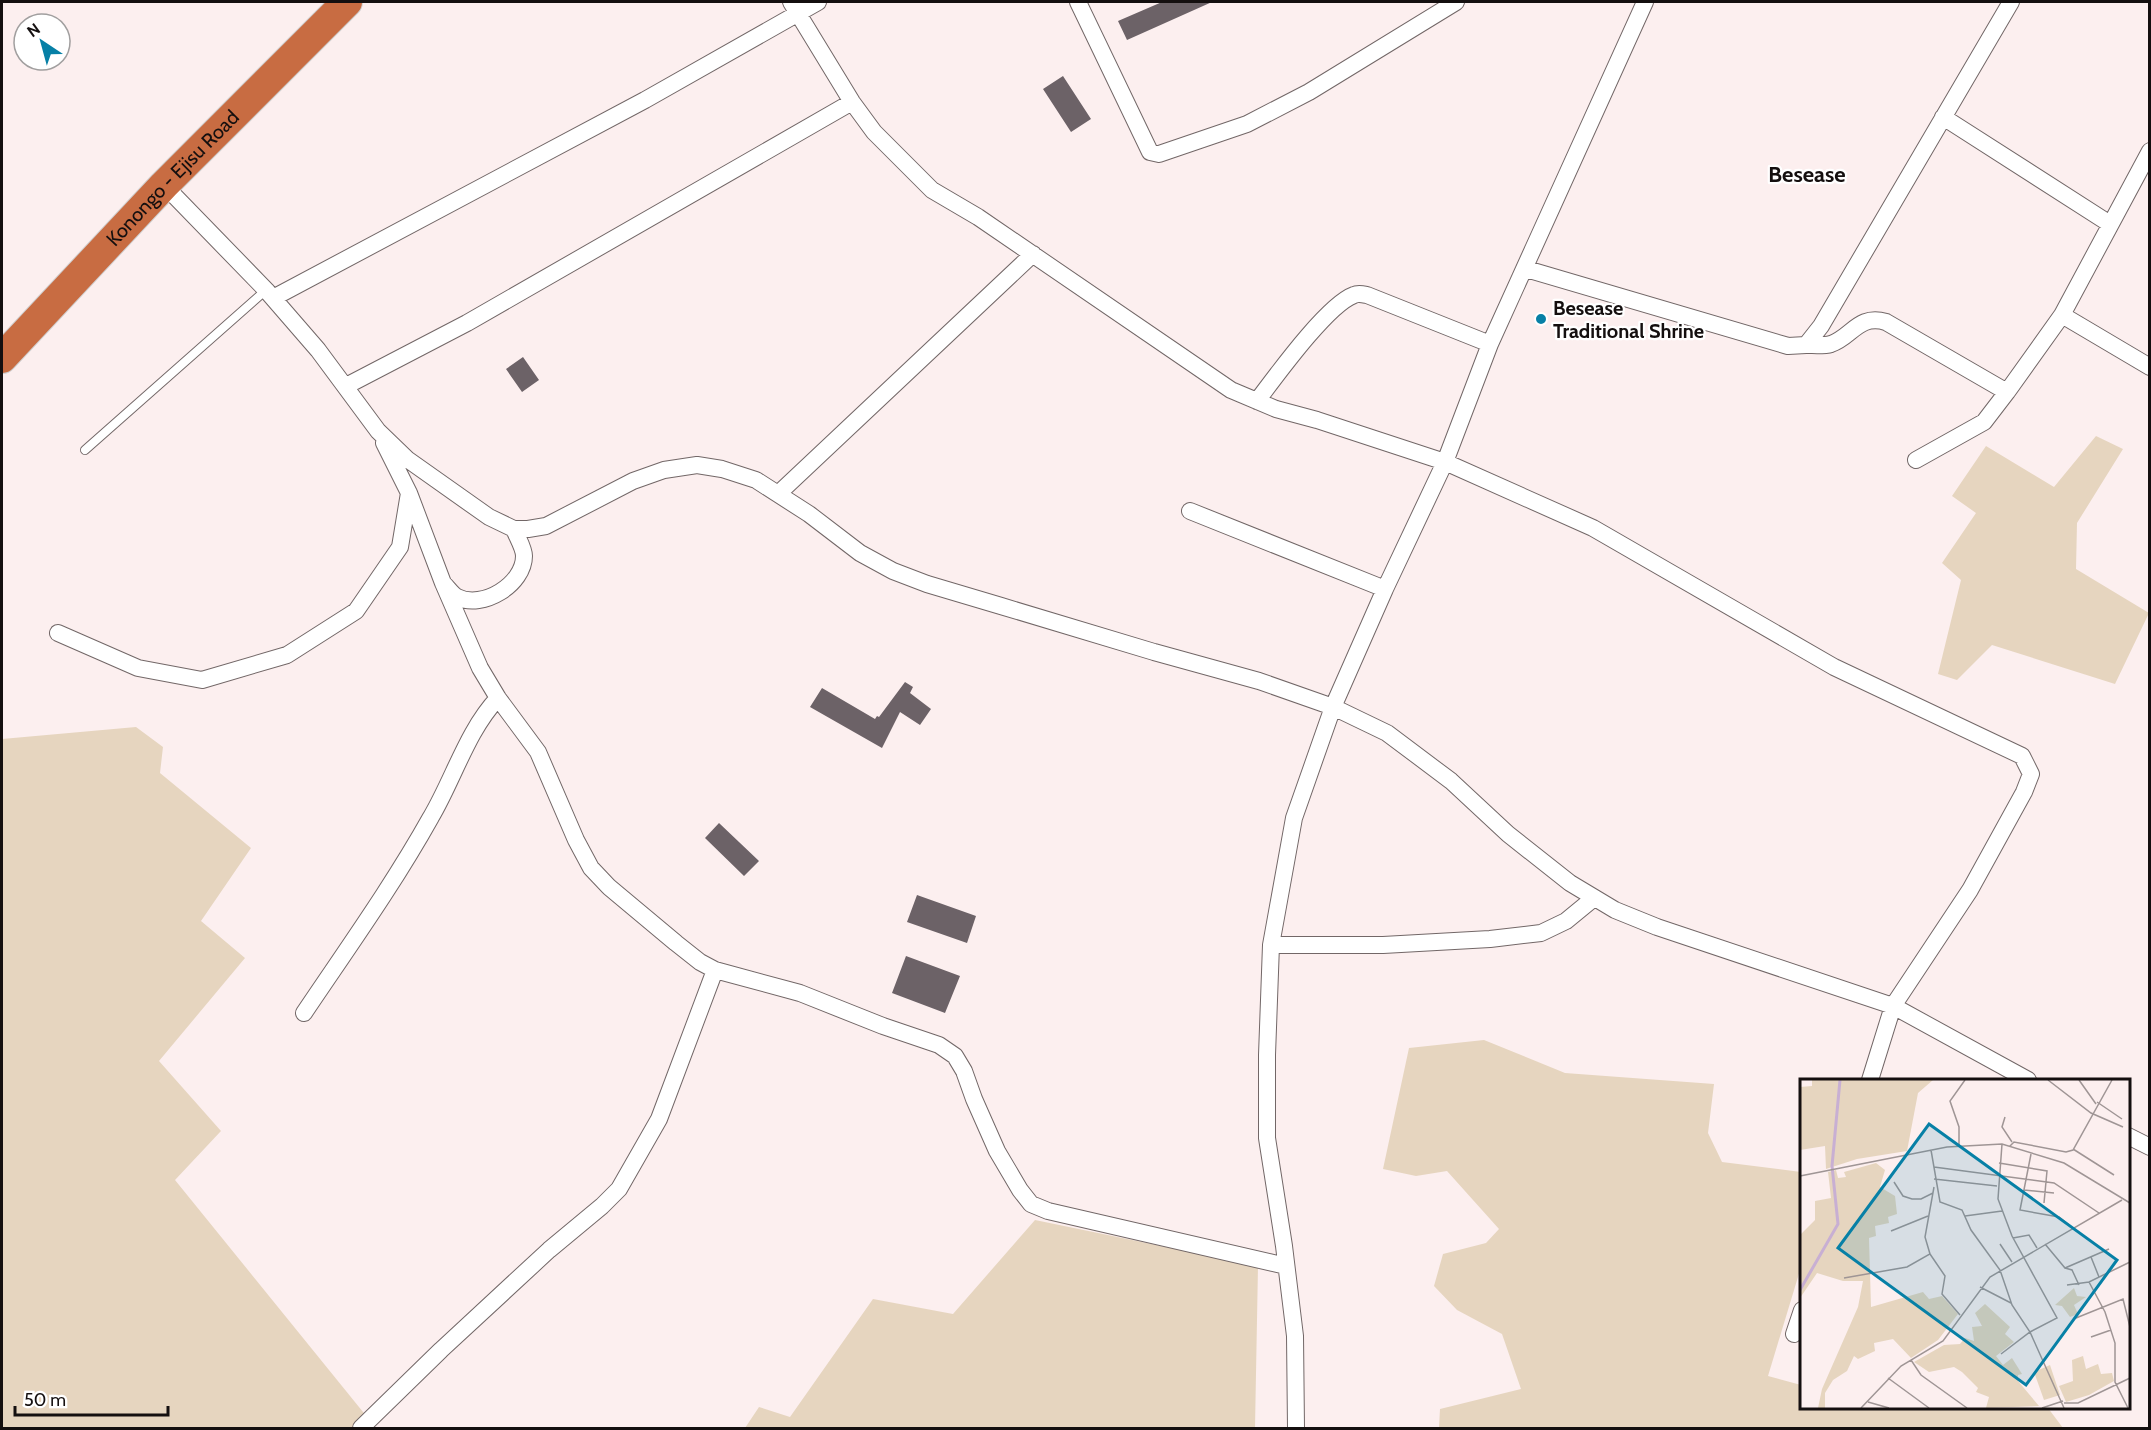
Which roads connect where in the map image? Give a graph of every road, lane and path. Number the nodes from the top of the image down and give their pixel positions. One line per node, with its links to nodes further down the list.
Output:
1 (346, 2): 11 (highway, Konongo - Ejisu Road)
2 (818, 2): 7 (street)
3 (1078, 2): 4 (street)
4 (1455, 2)
5 (1645, 2): 14 (street)
6 (2011, 2): 9 (street)
7 (795, 8): 8 (street); 15 (street)
8 (852, 102): 13 (street); 21 (street)
9 (1943, 117): 12 (street); 18 (street)
10 (2150, 151): 12 (street)
11 (164, 185): 15 (street); 19 (highway, Konongo - Ejisu Road)
12 (2110, 224): 16 (street)
13 (1033, 254): 23 (street); 29 (street)
14 (1526, 269): 17 (street); 18 (street)
15 (269, 294): 21 (street); 25 (lane)
16 (2062, 315): 20 (street); 22 (street)
17 (1490, 344): 23 (street); 27 (street)
18 (1806, 345): 22 (street)
19 (2, 358)
20 (2150, 367)
21 (346, 386): 24 (street)
22 (2007, 392): 26 (street)
23 (1257, 400): 27 (street)
24 (378, 431): 28 (street); 31 (street)
25 (85, 450)
26 (1916, 460)
27 (1444, 462): 33 (street); 40 (street)
28 (409, 493): 32 (street); 34 (street)
29 (778, 494): 31 (street); 36 (street)
30 (1190, 511): 33 (street)
31 (514, 530): 32 (street)
32 (443, 584): 35 (street)
33 (1385, 590): 36 (street)
34 (58, 633)
35 (498, 698): 39 (street); 41 (street)
36 (1333, 707): 37 (street); 38 (street)
37 (1594, 898): 38 (street); 40 (street)
38 (1271, 945): 46 (street)
39 (715, 970): 46 (street); 49 (street)
40 (1893, 1006): 42 (street); 43 (street)
41 (304, 1013)
42 (1870, 1079)
43 (2026, 1079)
44 (2130, 1137): 45 (street)
45 (2150, 1147)
46 (1286, 1266): 50 (street)
47 (1800, 1316): 48 (street)
48 (1794, 1334)
49 (361, 1428)
50 (1296, 1428)

